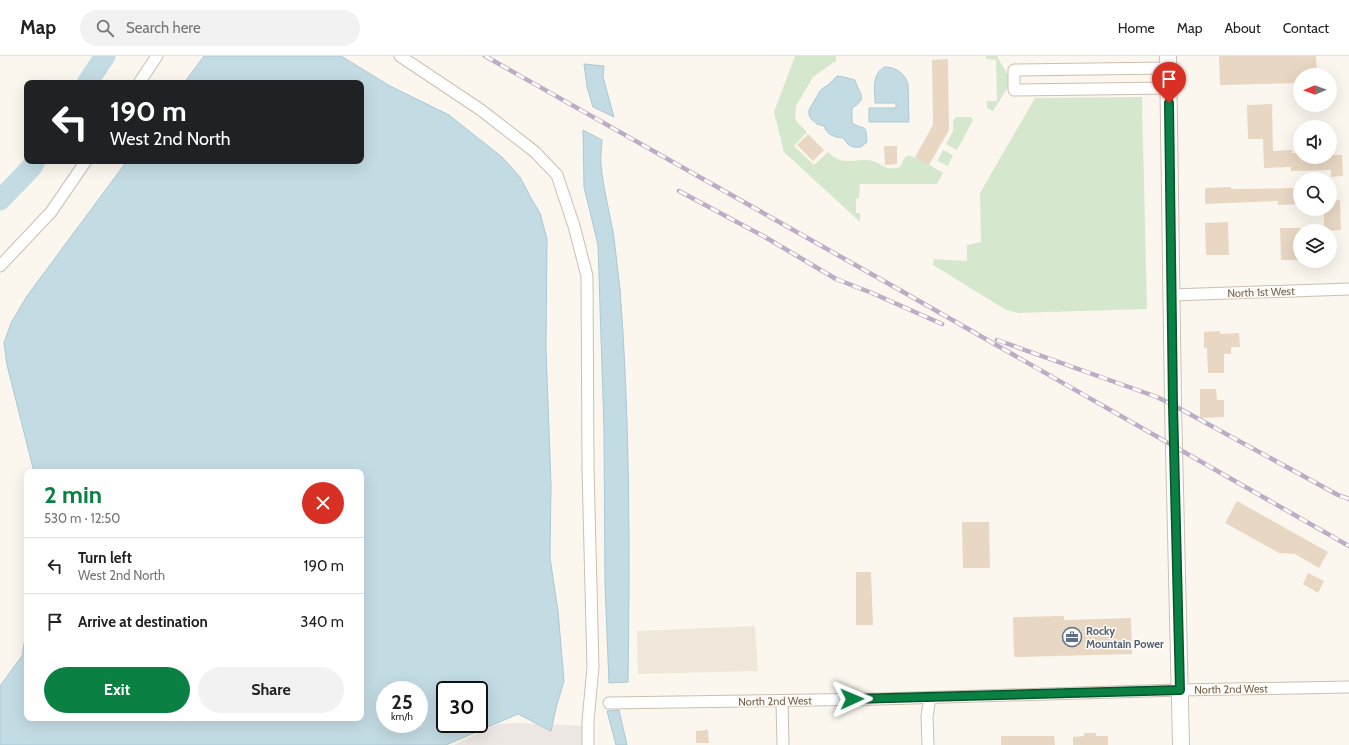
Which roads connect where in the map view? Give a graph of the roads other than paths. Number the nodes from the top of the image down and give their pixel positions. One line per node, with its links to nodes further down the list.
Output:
1 (157, 56): 4 (street)
2 (400, 56): 15 (street)
3 (1168, 62): 5 (street); 5 (street)
4 (141, 80)
5 (1168, 88): 9 (street)
6 (84, 164): 7 (street)
7 (0, 266)
8 (1349, 289): 9 (street, North 1st West)
9 (1172, 295): 11 (street)
10 (1349, 687): 11 (street, North 2nd West)
11 (1180, 690): 12 (street, North 2nd West); 18 (street)
12 (930, 698): 13 (street, North 2nd West); 17 (street)
13 (782, 701): 14 (street, North 2nd West); 16 (street)
14 (609, 703)
15 (588, 745)
16 (783, 745)
17 (928, 745)
18 (1181, 745)

